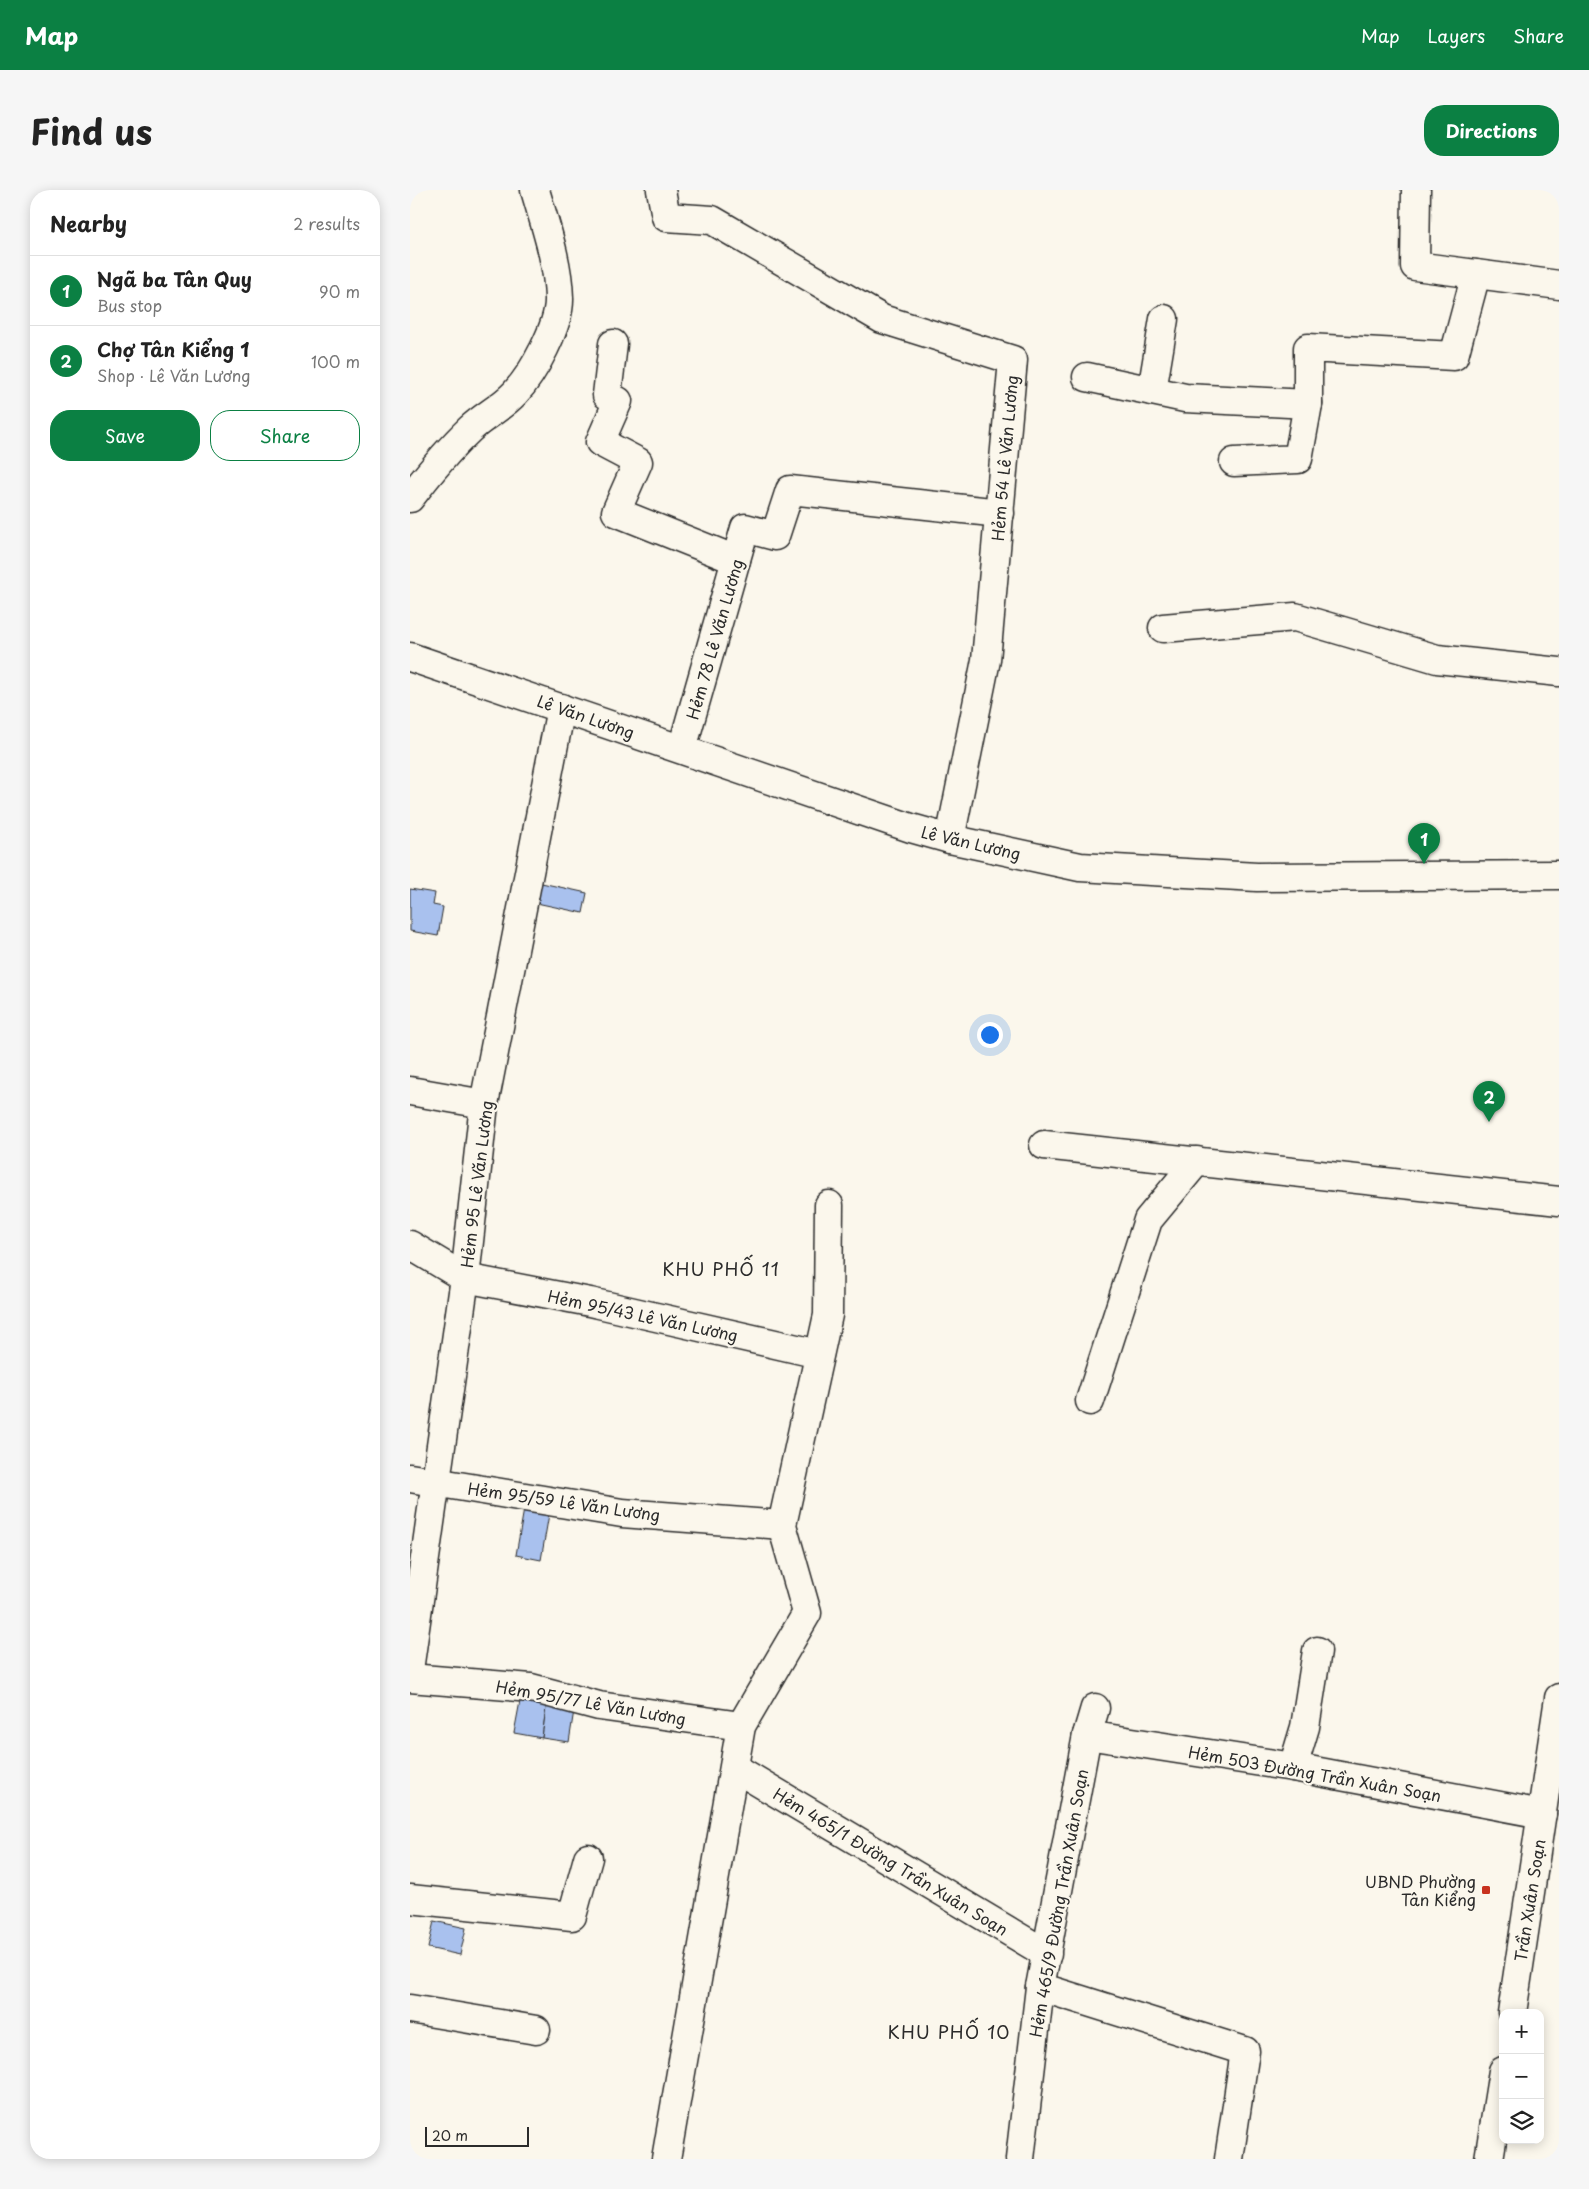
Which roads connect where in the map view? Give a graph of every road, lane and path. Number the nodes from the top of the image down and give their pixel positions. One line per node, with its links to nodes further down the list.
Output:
1 (535, 190): 12 (street)
2 (661, 190): 13 (street, Hẻm 54 Lê Văn Lương)
3 (1416, 190): 4 (street)
4 (1476, 274): 5 (street); 10 (street)
5 (1559, 285)
6 (1164, 319): 9 (street)
7 (613, 344): 14 (street)
8 (1087, 377): 9 (street)
9 (1152, 391): 10 (street)
10 (1308, 404): 11 (street)
11 (1234, 462)
12 (410, 498)
13 (1000, 513): 14 (street, Hẻm 78 Lê Văn Lương); 20 (street, Hẻm 54 Lê Văn Lương)
14 (736, 560): 19 (street, Hẻm 78 Lê Văn Lương)
15 (1163, 628): 17 (street)
16 (410, 657): 18 (street, Lê Văn Lương)
17 (1559, 672)
18 (561, 708): 19 (street, Lê Văn Lương); 23 (street, Hẻm 95 Lê Văn Lương)
19 (682, 749): 20 (street, Lê Văn Lương)
20 (950, 839): 21 (street, Lê Văn Lương)
21 (1559, 875)
22 (410, 1091): 23 (street)
23 (484, 1104): 29 (street, Hẻm 95 Lê Văn Lương)
24 (1044, 1145): 25 (street)
25 (1196, 1161): 26 (street); 31 (street)
26 (1559, 1201)
27 (829, 1205): 30 (street)
28 (410, 1245): 29 (street)
29 (465, 1278): 30 (street, Hẻm 95/43 Lê Văn Lương); 32 (street, Hẻm 95 Lê Văn Lương)
30 (820, 1354): 33 (street)
31 (1090, 1401)
32 (423, 1480): 33 (street, Hẻm 95/59 Lê Văn Lương); 35 (street, Hẻm 95 Lê Văn Lương)
33 (782, 1525): 39 (street)
34 (1317, 1651): 41 (street)
35 (410, 1663)
36 (410, 1678): 39 (street, Hẻm 95/77 Lê Văn Lương)
37 (1559, 1698): 43 (street, Trần Xuân Soạn)
38 (1095, 1708): 40 (street, Hẻm 465/9 Đường Trần Xuân Soạn)
39 (742, 1726): 42 (street)
40 (1087, 1735): 41 (street, Hẻm 503 Đường Trần Xuân Soạn); 46 (street, Hẻm 465/9 Đường Trần Xuân Soạn)
41 (1293, 1767): 43 (street, Hẻm 503 Đường Trần Xuân Soạn)
42 (735, 1768): 46 (street, Hẻm 465/1 Đường Trần Xuân Soạn); 52 (street)
43 (1542, 1814): 49 (street, Trần Xuân Soạn)
44 (588, 1858): 45 (street)
45 (410, 1899)
46 (1047, 1954): 47 (street, Hẻm 465/9 Đường Trần Xuân Soạn)
47 (1040, 1987): 53 (street, Hẻm 465/9 Đường Trần Xuân Soạn); 54 (street)
48 (410, 2009): 50 (street)
49 (1513, 2009)
50 (536, 2030)
51 (1499, 2096): 55 (street)
52 (666, 2159)
53 (1020, 2159)
54 (1230, 2159)
55 (1489, 2159)

